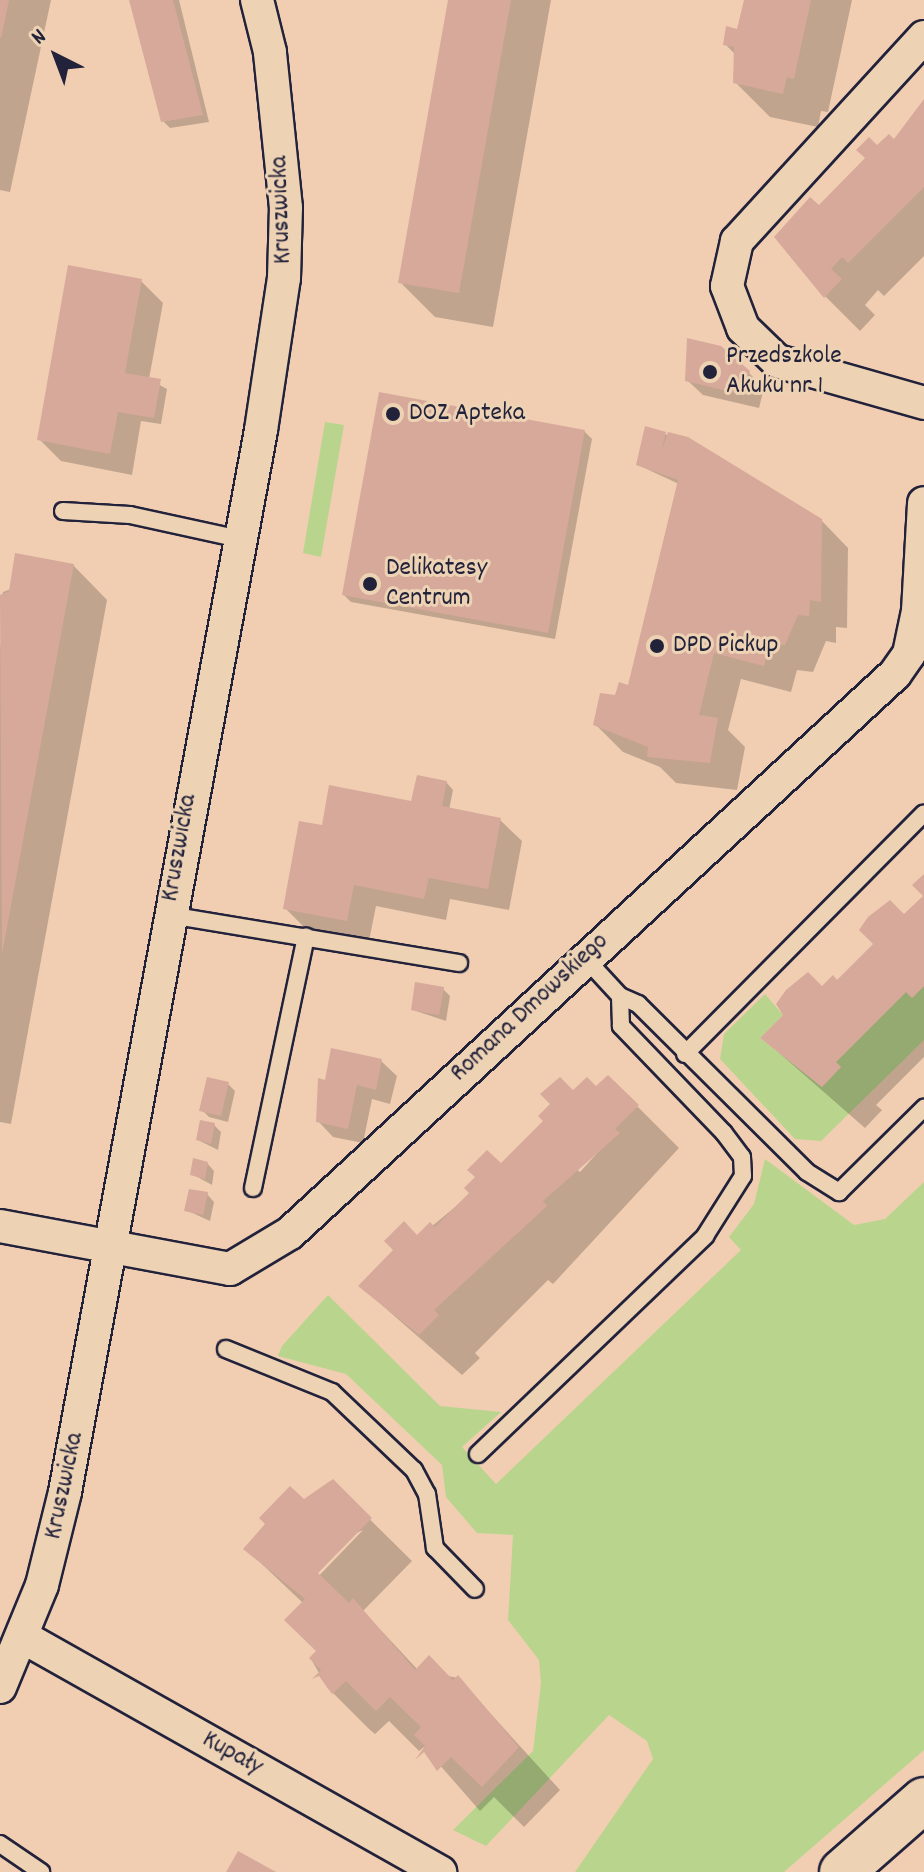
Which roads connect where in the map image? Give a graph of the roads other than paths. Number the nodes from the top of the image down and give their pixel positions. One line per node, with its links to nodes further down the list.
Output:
1 (257, 0): 6 (street, Kruszwicka)
2 (924, 37): 3 (street)
3 (924, 403)
4 (924, 503): 7 (street, Romana Dmowskiego)
5 (63, 511): 6 (lane)
6 (240, 539): 9 (street, Kruszwicka)
7 (916, 658): 11 (street, Romana Dmowskiego)
8 (924, 813): 14 (lane)
9 (167, 915): 10 (lane); 18 (street, Kruszwicka)
10 (306, 937): 12 (lane); 16 (lane)
11 (584, 957): 13 (lane); 18 (street, Romana Dmowskiego)
12 (459, 963)
13 (620, 996): 14 (lane); 20 (lane)
14 (685, 1054): 15 (lane)
15 (924, 1108)
16 (253, 1188)
17 (0, 1226): 18 (street, Romana Dmowskiego)
18 (113, 1245): 22 (street, Kruszwicka)
19 (226, 1349): 21 (lane)
20 (478, 1454)
21 (475, 1589)
22 (23, 1637): 23 (street, Kruszwicka); 27 (street, Kupały)
23 (0, 1687)
24 (924, 1800): 28 (main road)
25 (0, 1844): 26 (lane)
26 (41, 1872)
27 (440, 1872)
28 (842, 1872)

